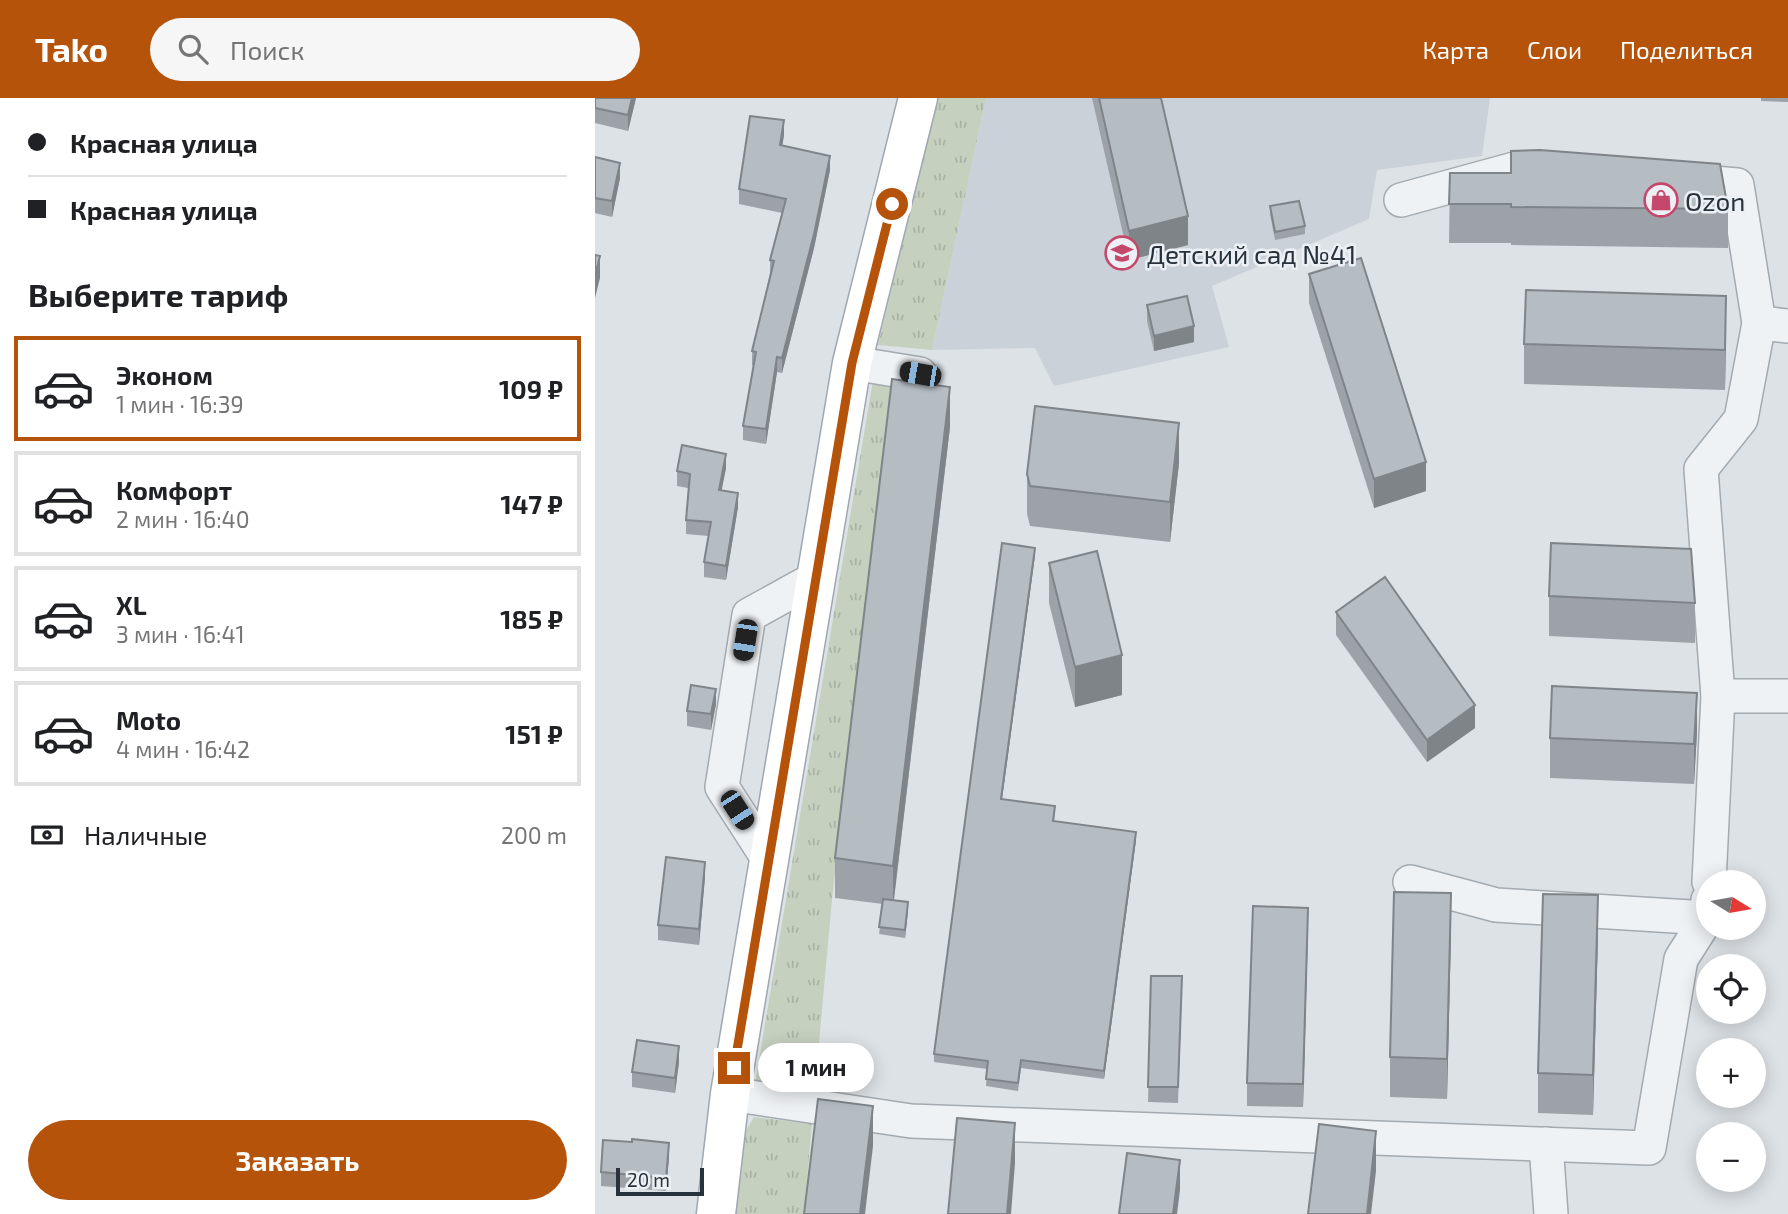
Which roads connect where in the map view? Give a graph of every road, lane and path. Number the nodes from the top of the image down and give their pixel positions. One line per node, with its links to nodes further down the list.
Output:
1 (918, 98): 6 (main road)
2 (1586, 173): 4 (lane)
3 (1655, 178): 5 (lane)
4 (1401, 200)
5 (1773, 324): 9 (lane)
6 (852, 363): 7 (lane); 8 (main road)
7 (920, 374)
8 (816, 578): 11 (main road); 11 (lane)
9 (1718, 695): 10 (lane); 12 (lane)
10 (1788, 696)
11 (769, 860): 16 (main road)
12 (1710, 870)
13 (1410, 882): 14 (lane)
14 (1696, 917)
15 (1696, 935): 17 (lane)
16 (730, 1094): 17 (lane); 18 (main road)
17 (1546, 1144): 19 (lane)
18 (716, 1214)
19 (1551, 1214)

